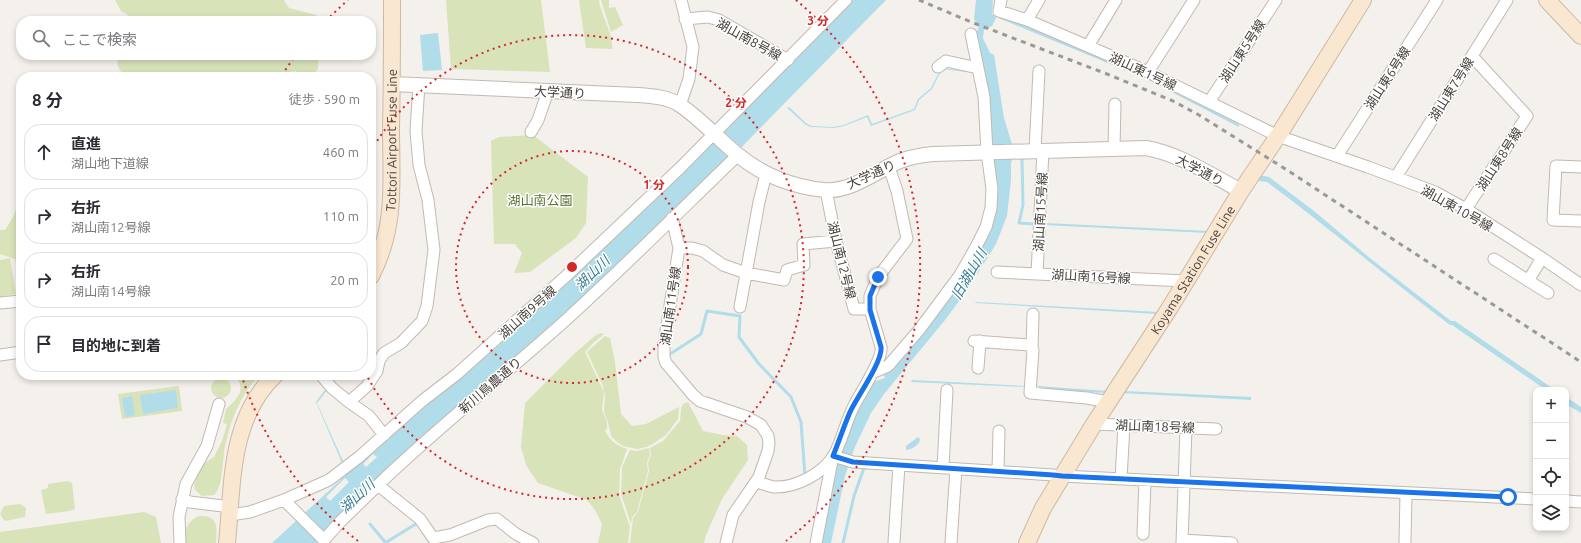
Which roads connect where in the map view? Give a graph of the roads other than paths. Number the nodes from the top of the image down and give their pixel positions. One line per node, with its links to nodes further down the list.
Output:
1 (392, 0): 24 (main road, Tottori Airport Fuse Line)
2 (681, 0): 13 (street)
3 (846, 0): 19 (street, 湖山南9号線)
4 (1001, 0): 14 (street, 湖山東1号線)
5 (1039, 0): 14 (street)
6 (1116, 0): 17 (street)
7 (1194, 0): 23 (street)
8 (1276, 0): 27 (street, 湖山東5号線)
9 (1363, 0): 32 (main road, Koyama Station Fuse Line)
10 (1437, 0): 37 (street, 湖山東6号線)
11 (1507, 0): 18 (street, 湖山東7号線)
12 (1547, 0): 16 (main road)
13 (685, 19): 19 (street, 湖山南8号線); 29 (street)
14 (1027, 20): 17 (street, 湖山東1号線)
15 (971, 34): 21 (street)
16 (1581, 36)
17 (1088, 46): 23 (street, 湖山東1号線)
18 (1472, 56): 41 (street, 湖山東7号線); 44 (street, 湖山東8号線)
19 (788, 60): 31 (street, 湖山南9号線)
20 (938, 67): 21 (street)
21 (978, 68): 35 (street)
22 (1039, 71): 34 (street, 湖山南15号線)
23 (1148, 72): 27 (street, 湖山東1号線)
24 (392, 84): 25 (street, 大学通り); 51 (main road, Tottori Airport Fuse Line)
25 (419, 84): 26 (street, 大学通り); 68 (street)
26 (548, 91): 29 (street, 大学通り); 30 (street)
27 (1209, 102): 32 (street, 湖山東1号線)
28 (1115, 104): 33 (street)
29 (680, 105): 31 (street, 大学通り)
30 (531, 132)
31 (714, 134): 36 (street, 大学通り); 82 (street, 湖山南9号線)
32 (1278, 136): 37 (street, 湖山東10号線); 43 (main road, Koyama Station Fuse Line)
33 (1114, 148): 34 (street, 大学通り); 43 (street, 大学通り)
34 (1039, 150): 35 (street, 大学通り); 54 (street, 湖山南15号線)
35 (988, 152): 38 (street, 大学通り); 69 (street)
36 (737, 155): 40 (street, 大学通り); 45 (street, 新川鳥農通り)
37 (1337, 156): 41 (street, 湖山東10号線)
38 (889, 167): 42 (street, 大学通り); 62 (street)
39 (1581, 168): 46 (street)
40 (766, 174): 42 (street, 大学通り); 53 (street)
41 (1396, 177): 44 (street, 湖山東10号線)
42 (826, 190): 47 (street, 湖山南12号線)
43 (1241, 191): 55 (main road, Koyama Station Fuse Line)
44 (1466, 209): 49 (street, 湖山東10号線)
45 (672, 218): 48 (street, 湖山南11号線); 93 (street, 新川鳥農通り)
46 (1581, 222)
47 (836, 241): 53 (street); 62 (street, 湖山南12号線)
48 (679, 248): 53 (street); 91 (street, 湖山南11号線)
49 (1542, 258): 56 (street); 57 (street, 湖山東10号線)
50 (1494, 260): 56 (street)
51 (376, 265)
52 (997, 272): 54 (street, 湖山南16号線)
53 (746, 273): 61 (street)
54 (1037, 274): 55 (street, 湖山南16号線)
55 (1185, 281): 75 (main road, Koyama Station Fuse Line)
56 (1528, 281): 58 (street)
57 (1581, 285)
58 (1548, 293)
59 (16, 301): 60 (street)
60 (0, 303)
61 (740, 307)
62 (870, 310): 69 (street, 湖山南12号線)
63 (1033, 314): 64 (street)
64 (1032, 348): 67 (street); 75 (street)
65 (16, 353): 66 (street)
66 (0, 355)
67 (978, 368)
68 (376, 372)
69 (872, 373): 83 (street, 湖山南12号線)
70 (271, 380): 100 (main road)
71 (325, 380): 74 (street)
72 (371, 380): 74 (street)
73 (947, 390): 85 (street)
74 (349, 402): 82 (street)
75 (1108, 402): 77 (main road, Koyama Station Fuse Line)
76 (219, 404): 95 (street)
77 (1094, 424): 78 (street, 湖山南18号線); 88 (main road, Koyama Station Fuse Line)
78 (1124, 425): 79 (street, 湖山南18号線); 89 (street)
79 (1186, 428): 80 (street, 湖山南18号線); 92 (street)
80 (1216, 429)
81 (999, 431): 87 (street)
82 (384, 435): 97 (street, 湖山南9号線)
83 (835, 456): 84 (street); 91 (street, 湖山南12号線); 109 (street)
84 (899, 465): 85 (street); 103 (street)
85 (943, 468): 86 (street)
86 (956, 469): 87 (street); 110 (street)
87 (998, 471): 88 (street)
88 (1062, 476): 89 (street); 111 (main road, Koyama Station Fuse Line)
89 (1121, 479): 90 (street)
90 (1145, 481): 92 (street); 101 (street)
91 (756, 482): 108 (street, 湖山南11号線)
92 (1183, 482): 94 (street); 104 (street)
93 (378, 485): 97 (street); 102 (street)
94 (1406, 493): 96 (street); 113 (street)
95 (182, 499): 100 (street, 湖山南9号線); 105 (street)
96 (1533, 499)
97 (284, 500): 100 (street, 湖山南9号線)
98 (1569, 501): 99 (street)
99 (1581, 502)
100 (231, 511): 106 (main road)
101 (1143, 534)
102 (450, 539): 107 (street)
103 (894, 542)
104 (1182, 542): 112 (street)
105 (180, 543)
106 (227, 543)
107 (533, 543)
108 (726, 543)
109 (816, 543)
110 (951, 543)
111 (1027, 543)
112 (1232, 543)
113 (1405, 543)

